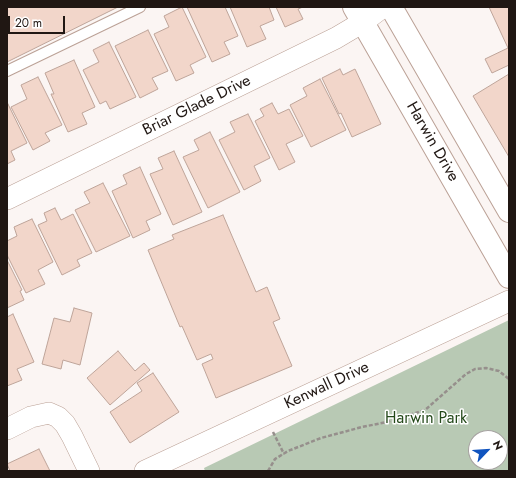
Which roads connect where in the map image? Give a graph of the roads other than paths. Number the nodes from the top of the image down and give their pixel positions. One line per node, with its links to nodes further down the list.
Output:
1 (140, 7): 5 (lane)
2 (383, 7): 4 (street, Briar Glade Drive)
3 (391, 7): 7 (main road, Harwin Drive)
4 (358, 14): 6 (street, Briar Glade Drive); 8 (main road, Harwin Drive)
5 (7, 71)
6 (7, 199)
7 (509, 211)
8 (509, 277)
9 (509, 301): 12 (street, Kenwall Drive)
10 (7, 429): 11 (street)
11 (89, 471)
12 (145, 471)

